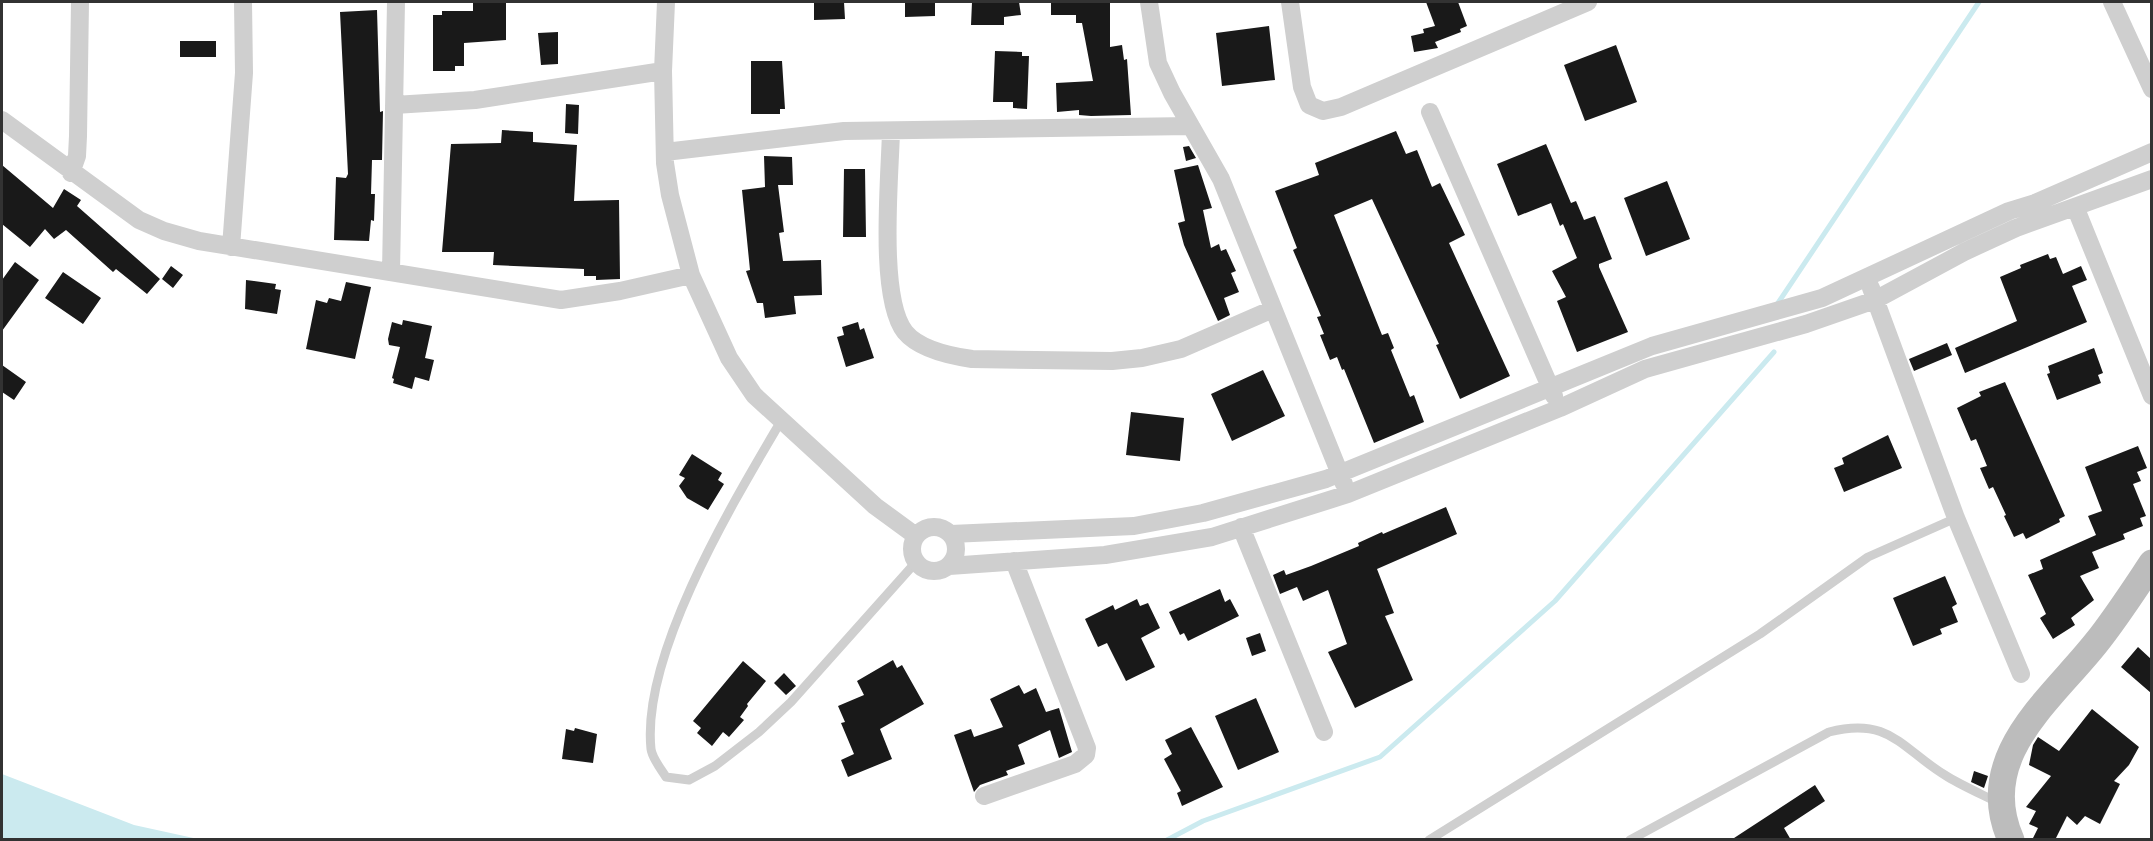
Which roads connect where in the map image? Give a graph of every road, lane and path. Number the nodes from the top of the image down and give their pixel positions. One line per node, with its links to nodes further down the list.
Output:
1 (80, 2): 18 (street)
2 (243, 2): 21 (street)
3 (396, 2): 11 (street)
4 (666, 2): 9 (street)
5 (1149, 2): 14 (street)
6 (1290, 2): 7 (street)
7 (1588, 2)
8 (2112, 2): 10 (street)
9 (663, 72): 11 (street); 16 (street)
10 (2151, 89)
11 (394, 105): 22 (street)
12 (1430, 112): 27 (street)
13 (2, 120): 18 (street)
14 (1191, 126): 15 (street); 26 (street)
15 (891, 131): 16 (street); 26 (street)
16 (665, 152): 23 (street)
17 (2151, 152): 24 (street)
18 (71, 173): 21 (street)
19 (2151, 179): 20 (street)
20 (2076, 208): 25 (street); 28 (street)
21 (231, 247): 22 (street)
22 (391, 272): 23 (street)
23 (691, 275): 30 (street)
24 (1867, 278): 25 (street); 27 (street)
25 (1875, 300): 29 (street); 33 (street)
26 (1273, 309): 31 (street)
27 (1550, 386): 29 (street); 31 (street)
28 (2151, 396)
29 (1560, 408): 32 (street)
30 (782, 421): 36 (street); 38 (lane)
31 (1339, 473): 32 (street); 35 (street)
32 (1348, 494): 34 (street)
33 (1956, 518): 41 (street); 45 (lane)
34 (1241, 527): 37 (street); 42 (street)
35 (951, 534): 36 (street); 40 (street)
36 (916, 536): 38 (street)
37 (1014, 561): 40 (street); 43 (street)
38 (916, 562): 40 (street)
39 (2151, 563): 44 (street)
40 (950, 566)
41 (2021, 674)
42 (1324, 732)
43 (984, 796)
44 (2000, 803): 46 (lane); 47 (street)
45 (1429, 840)
46 (1630, 840)
47 (2011, 840)

